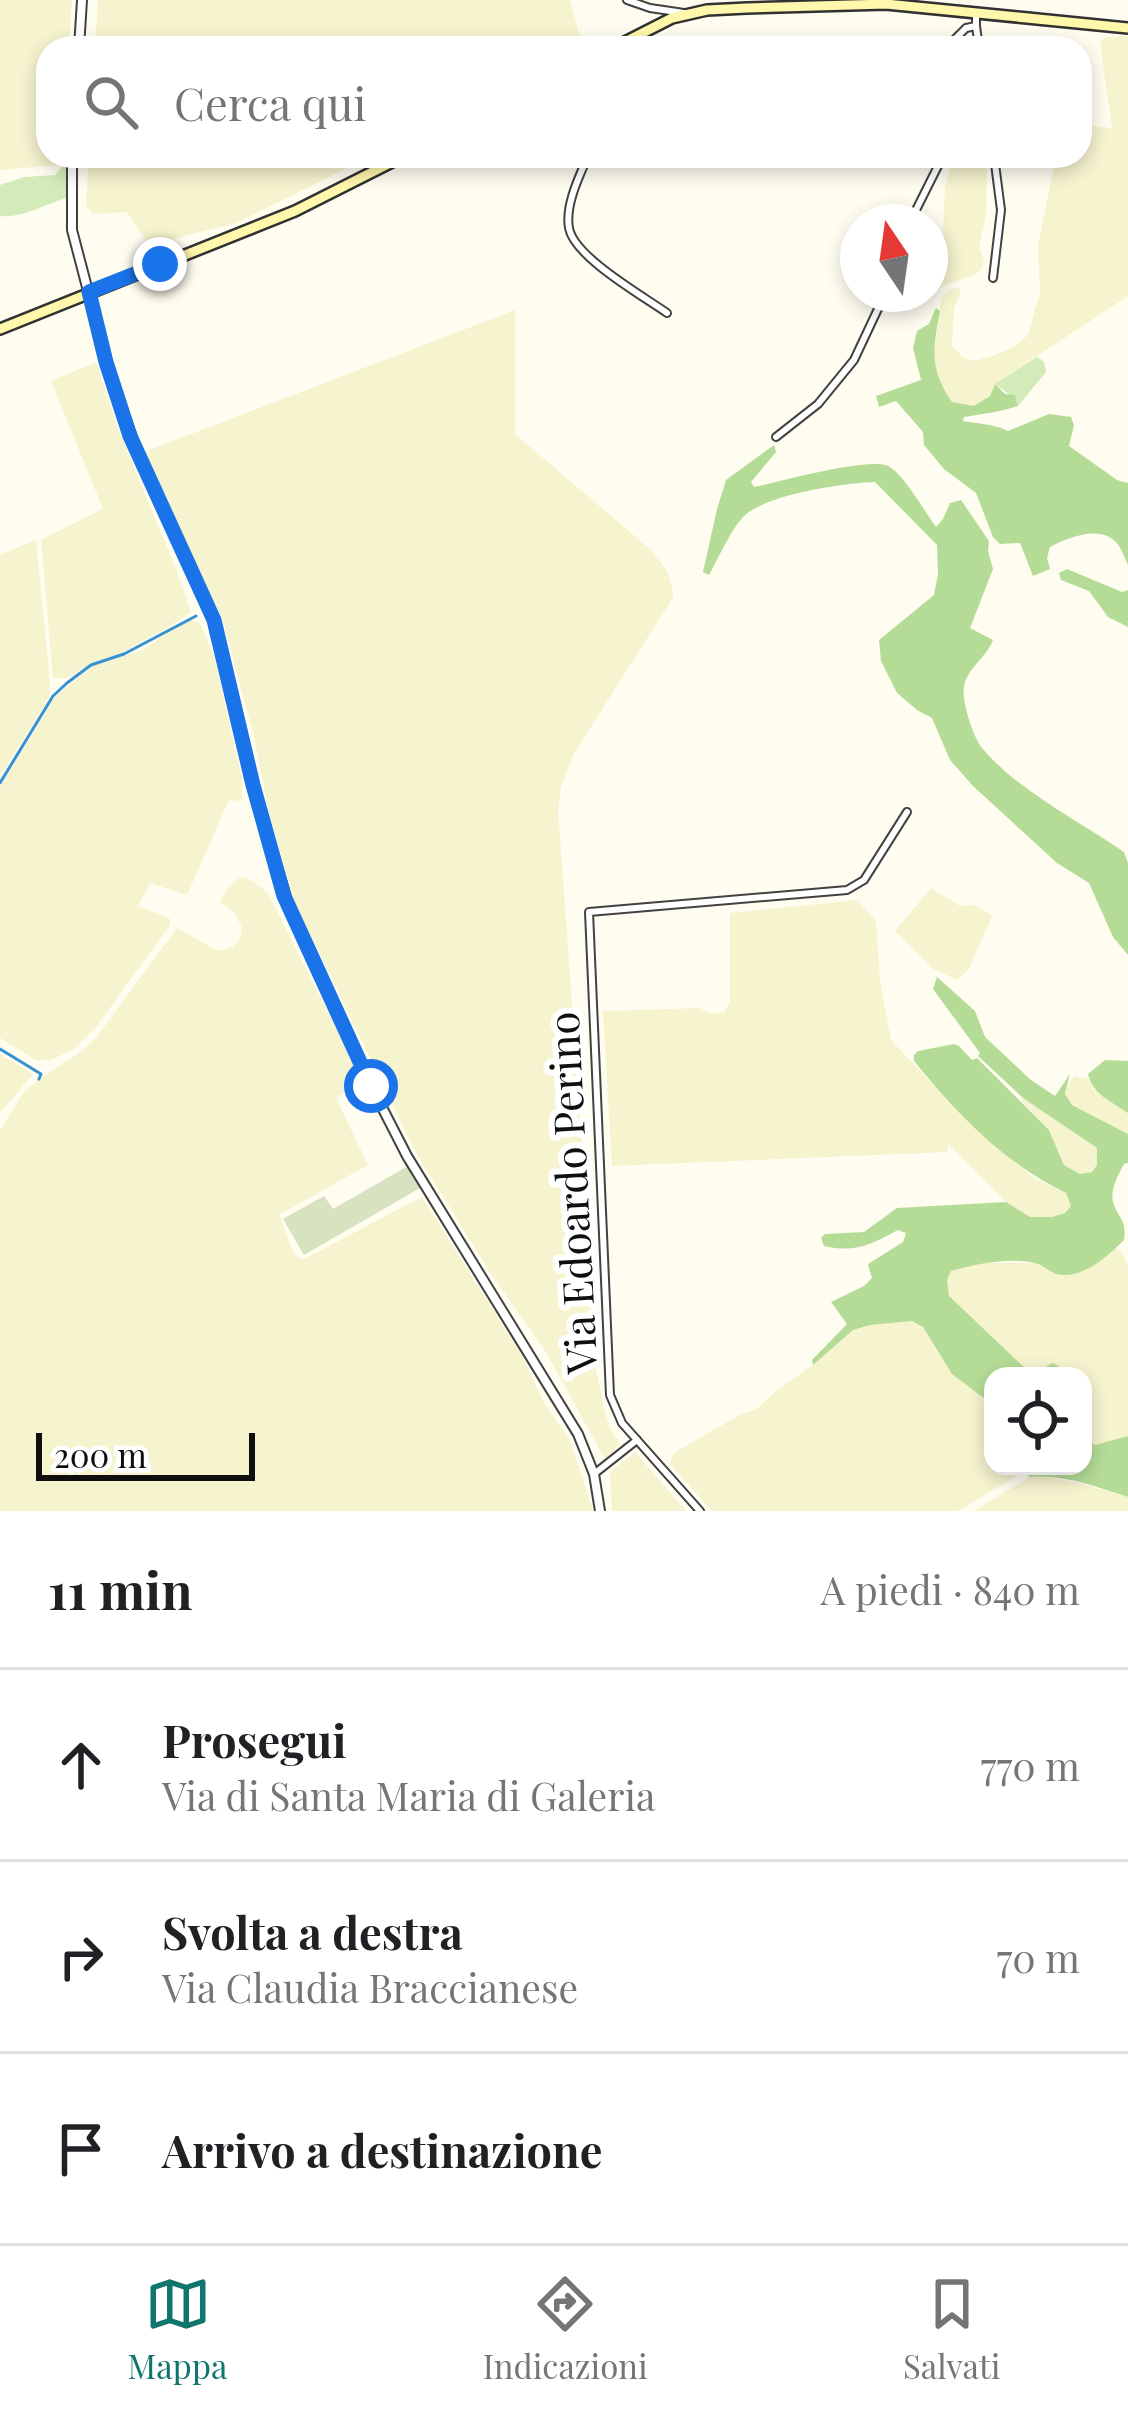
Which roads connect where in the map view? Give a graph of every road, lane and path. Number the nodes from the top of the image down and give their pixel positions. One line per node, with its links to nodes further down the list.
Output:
1 (82, 0): 7 (street)
2 (627, 0): 4 (street)
3 (976, 11): 4 (main road); 5 (street); 6 (main road)
4 (687, 14): 8 (main road)
5 (976, 26): 9 (street); 10 (street)
6 (1128, 28)
7 (80, 36)
8 (640, 36)
9 (958, 36)
10 (977, 36)
11 (72, 168): 18 (street)
12 (380, 168): 18 (main road)
13 (584, 168): 20 (street)
14 (937, 168): 16 (street)
15 (995, 168): 17 (street)
16 (919, 204)
17 (993, 278)
18 (89, 292): 21 (main road); 25 (street)
19 (877, 312): 22 (street)
20 (667, 313)
21 (0, 329)
22 (776, 436)
23 (907, 812): 24 (street, Via Edoardo Perino)
24 (637, 1440): 25 (street); 27 (street, Via Edoardo Perino)
25 (594, 1474): 26 (street)
26 (600, 1511)
27 (700, 1511)

